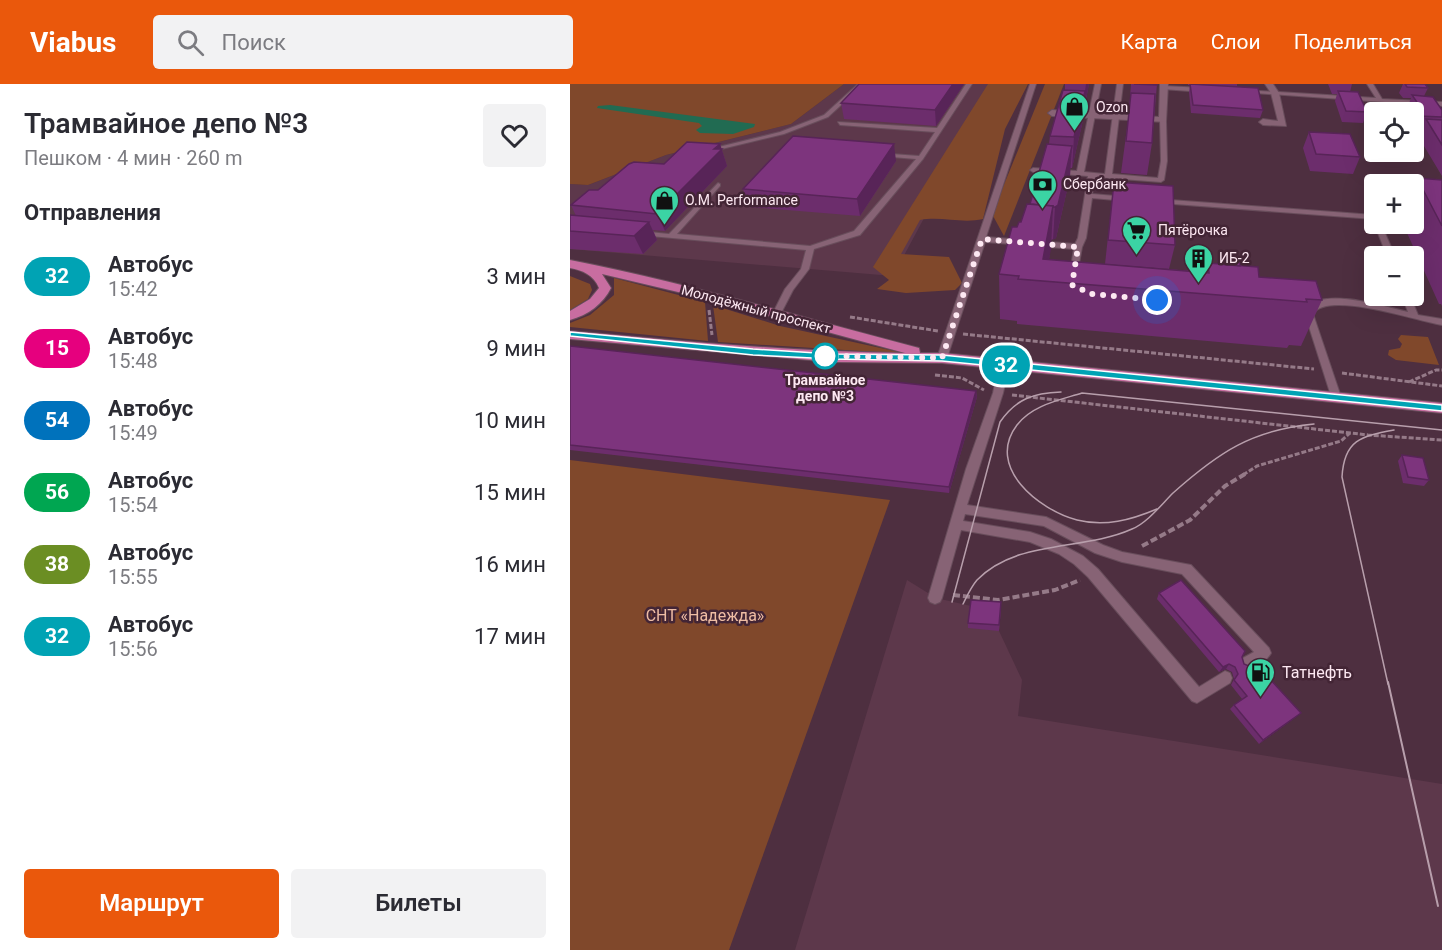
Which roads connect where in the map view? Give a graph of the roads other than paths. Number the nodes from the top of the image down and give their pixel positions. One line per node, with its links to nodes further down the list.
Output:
1 (861, 84): 23 (lane)
2 (969, 84): 20 (lane)
3 (1033, 84): 37 (lane)
4 (1098, 84): 15 (lane)
5 (1120, 84): 16 (lane)
6 (1269, 84): 11 (street)
7 (1370, 84): 12 (lane)
8 (1164, 86): 9 (lane); 17 (street)
9 (1208, 90)
10 (1230, 91): 11 (lane)
11 (1275, 93): 12 (lane); 18 (street)
12 (1380, 100): 13 (lane)
13 (1442, 104)
14 (1052, 113): 15 (street)
15 (1092, 116): 16 (street); 27 (lane)
16 (1116, 117): 17 (street); 29 (lane)
17 (1163, 120): 29 (lane)
18 (1263, 122)
19 (840, 123): 20 (lane)
20 (939, 130): 25 (lane)
21 (1424, 132): 22 (lane)
22 (1442, 133)
23 (699, 152)
24 (875, 154): 25 (lane)
25 (921, 158): 39 (lane)
26 (1033, 170): 27 (lane)
27 (1080, 174): 28 (lane)
28 (1092, 174): 29 (lane); 31 (lane)
29 (1108, 176)
30 (718, 185): 36 (lane)
31 (1089, 196): 32 (lane); 38 (lane)
32 (1136, 199)
33 (1147, 200): 34 (lane)
34 (1364, 215)
35 (626, 232): 36 (lane)
36 (671, 236): 39 (lane)
37 (982, 239): 38 (lane); 51 (lane)
38 (1078, 247): 42 (lane)
39 (810, 248): 46 (lane)
40 (570, 264): 41 (main road, Молодёжный проспект)
41 (586, 267): 46 (main road, Молодёжный проспект); 47 (main road)
42 (1072, 285)
43 (1410, 306): 48 (lane)
44 (1298, 313): 45 (lane)
45 (1309, 314): 48 (lane); 53 (lane)
46 (776, 315): 51 (main road, Молодёжный проспект)
47 (570, 316)
48 (1414, 316): 49 (lane)
49 (1442, 322)
50 (570, 334): 51 (main road, Молодёжный проспект)
51 (942, 358): 52 (main road, Молодёжный проспект)
52 (1004, 365): 53 (main road, Молодёжный проспект); 55 (lane)
53 (1336, 397): 54 (main road, Молодёжный проспект)
54 (1442, 408)
55 (960, 509): 56 (lane); 58 (lane)
56 (956, 525): 57 (lane); 59 (lane)
57 (936, 595)
58 (1248, 663)
59 (1225, 678)

